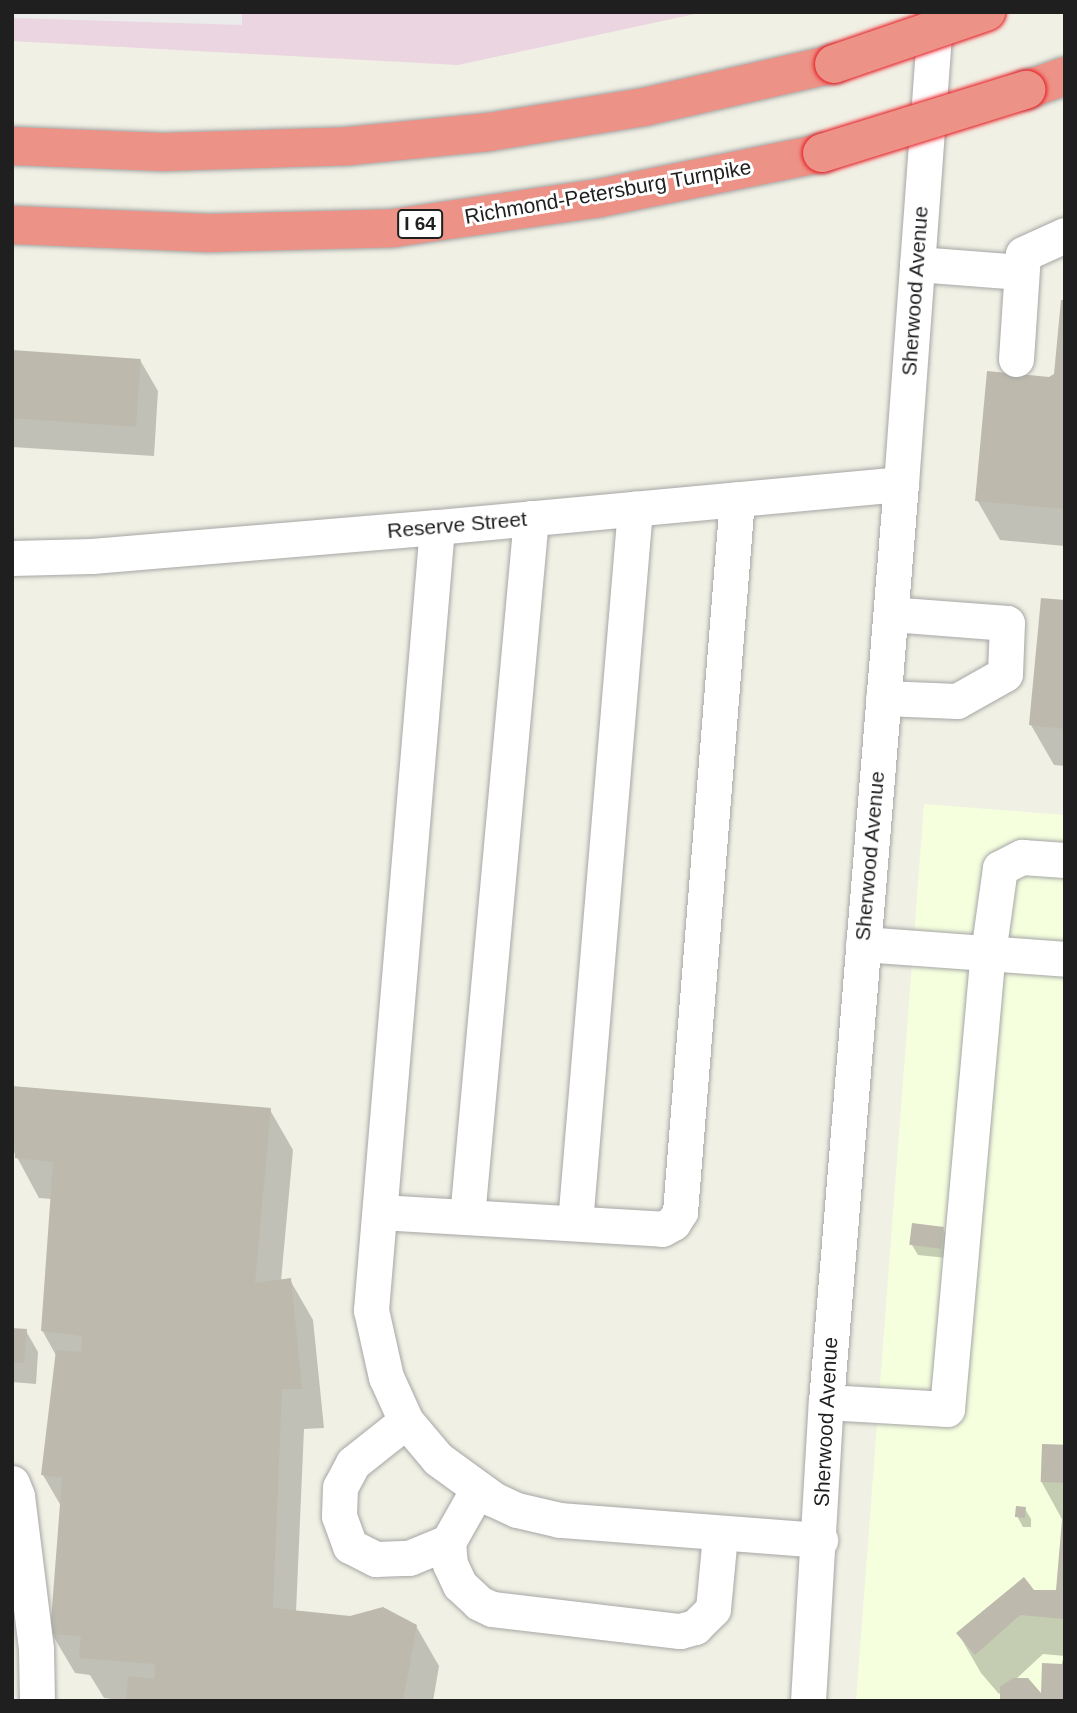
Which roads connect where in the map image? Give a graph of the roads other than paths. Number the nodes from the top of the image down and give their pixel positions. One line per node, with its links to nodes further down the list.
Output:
1 (936, 12): 7 (street, Sherwood Avenue)
2 (986, 12): 4 (highway, bridge)
3 (1065, 76): 5 (highway, Richmond-Petersburg Turnpike / I 64, bridge)
4 (12, 146)
5 (12, 225)
6 (1065, 235): 8 (street)
7 (917, 264): 8 (street); 10 (street, Sherwood Avenue)
8 (1021, 272): 9 (street)
9 (1016, 359)
10 (901, 484): 11 (street, Reserve Street); 16 (street, Sherwood Avenue)
11 (737, 499): 12 (street, Reserve Street); 24 (street)
12 (635, 509): 13 (street, Reserve Street); 24 (street)
13 (531, 518): 14 (street, Reserve Street); 23 (street)
14 (438, 527): 15 (street, Reserve Street); 22 (street)
15 (12, 558)
16 (891, 614): 17 (street, Sherwood Avenue); 17 (street)
17 (884, 698): 19 (street, Sherwood Avenue)
18 (1065, 860): 20 (street)
19 (863, 944): 20 (street); 25 (street, Sherwood Avenue)
20 (988, 953): 21 (street); 25 (street)
21 (1065, 959)
22 (380, 1212): 23 (street); 26 (street)
23 (467, 1217): 24 (street)
24 (575, 1223)
25 (826, 1402): 30 (street, Sherwood Avenue)
26 (406, 1421): 28 (street); 31 (street)
27 (12, 1483): 32 (street)
28 (478, 1489): 29 (street); 31 (street)
29 (720, 1535): 30 (street); 31 (street)
30 (820, 1540): 33 (street, Sherwood Avenue)
31 (448, 1542)
32 (37, 1701)
33 (808, 1701)

